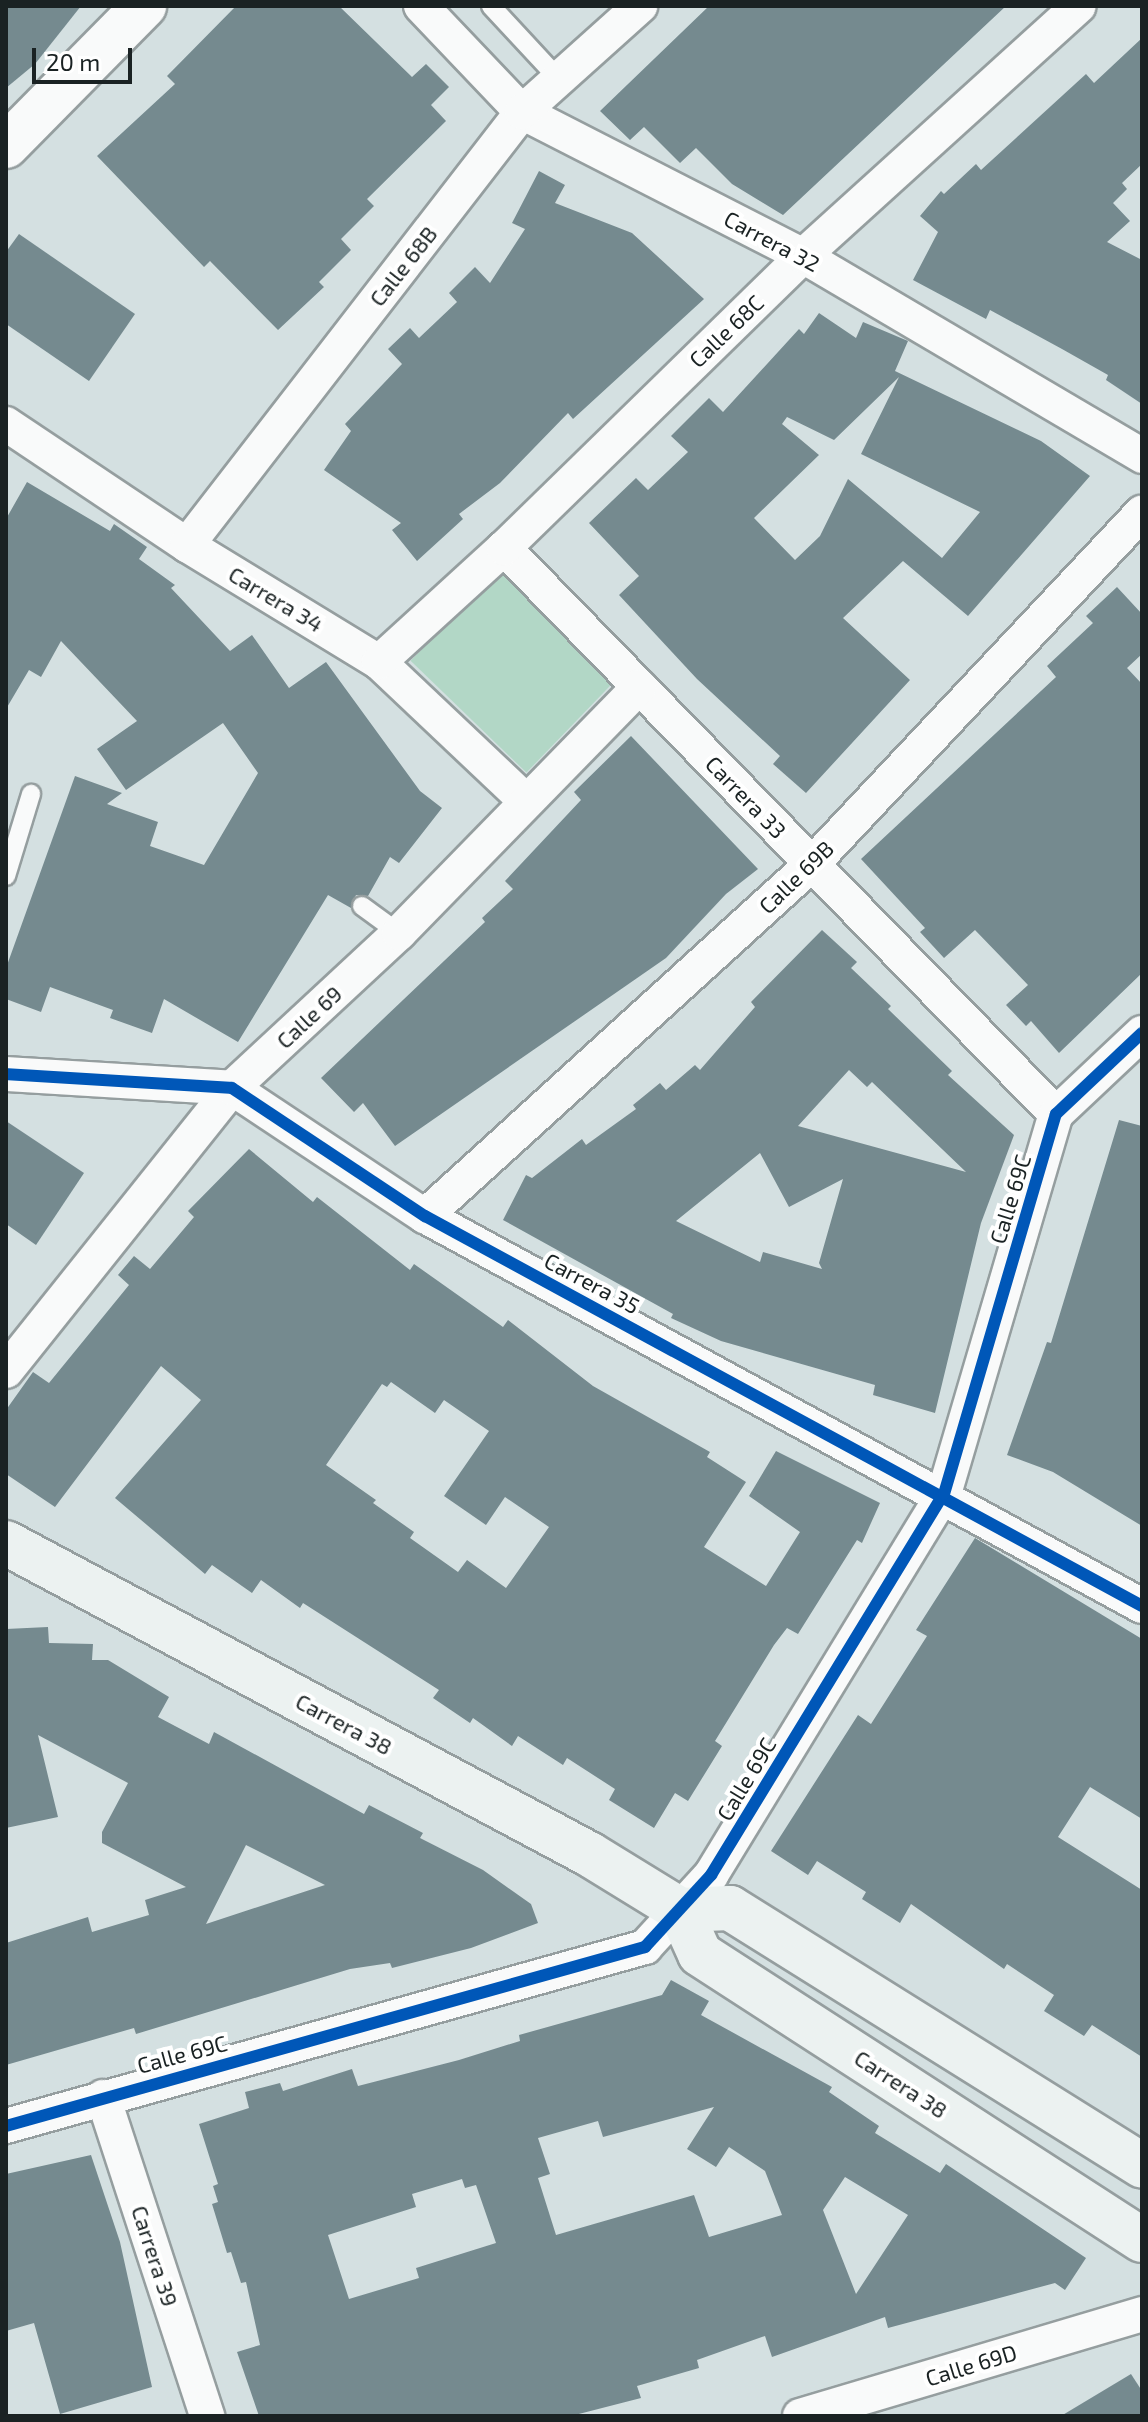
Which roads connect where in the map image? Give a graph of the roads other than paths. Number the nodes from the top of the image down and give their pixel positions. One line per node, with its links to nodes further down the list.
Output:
1 (144, 6): 8 (street)
2 (421, 6): 7 (street, Carrera 32)
3 (491, 6): 6 (lane)
4 (640, 6): 6 (street, Calle 68B)
5 (1079, 6): 9 (street, Calle 68C)
6 (558, 78): 7 (street, Calle 68B)
7 (522, 112): 9 (street, Carrera 32); 13 (street, Calle 68B)
8 (6, 146)
9 (803, 256): 11 (street, Carrera 32); 14 (street, Calle 68C)
10 (6, 424): 13 (street, Carrera 34)
11 (1142, 456)
12 (1142, 512): 19 (street, Calle 69B)
13 (187, 545): 15 (street, Carrera 34)
14 (504, 548): 15 (street, Calle 68C); 16 (street, Carrera 33)
15 (379, 662): 18 (street, Carrera 34)
16 (639, 687): 18 (street, Calle 69); 19 (street, Carrera 33)
17 (31, 794): 20 (lane)
18 (525, 800): 22 (street, Calle 69)
19 (812, 864): 26 (street, Carrera 33); 27 (street, Calle 69B)
20 (6, 876)
21 (362, 906): 22 (lane)
22 (399, 933): 25 (street, Calle 69)
23 (1142, 1033): 26 (street)
24 (6, 1074): 25 (street)
25 (232, 1088): 27 (street, Carrera 35); 28 (street, Calle 69)
26 (1056, 1114): 29 (street, Calle 69C)
27 (425, 1216): 29 (street, Carrera 35)
28 (6, 1371)
29 (944, 1494): 33 (street, Carrera 35); 34 (street, Calle 69C)
30 (6, 1543): 32 (main road, Carrera 38)
31 (6, 1569): 32 (main road)
32 (53, 1569): 34 (main road, Carrera 38)
33 (1142, 1606)
34 (680, 1910): 35 (street, Calle 69C); 37 (main road); 38 (main road, Carrera 38)
35 (103, 2097): 36 (street, Calle 69C); 40 (street, Carrera 39)
36 (6, 2126)
37 (1142, 2165)
38 (1142, 2240)
39 (1142, 2314): 41 (street, Calle 69D)
40 (207, 2416)
41 (800, 2416)

